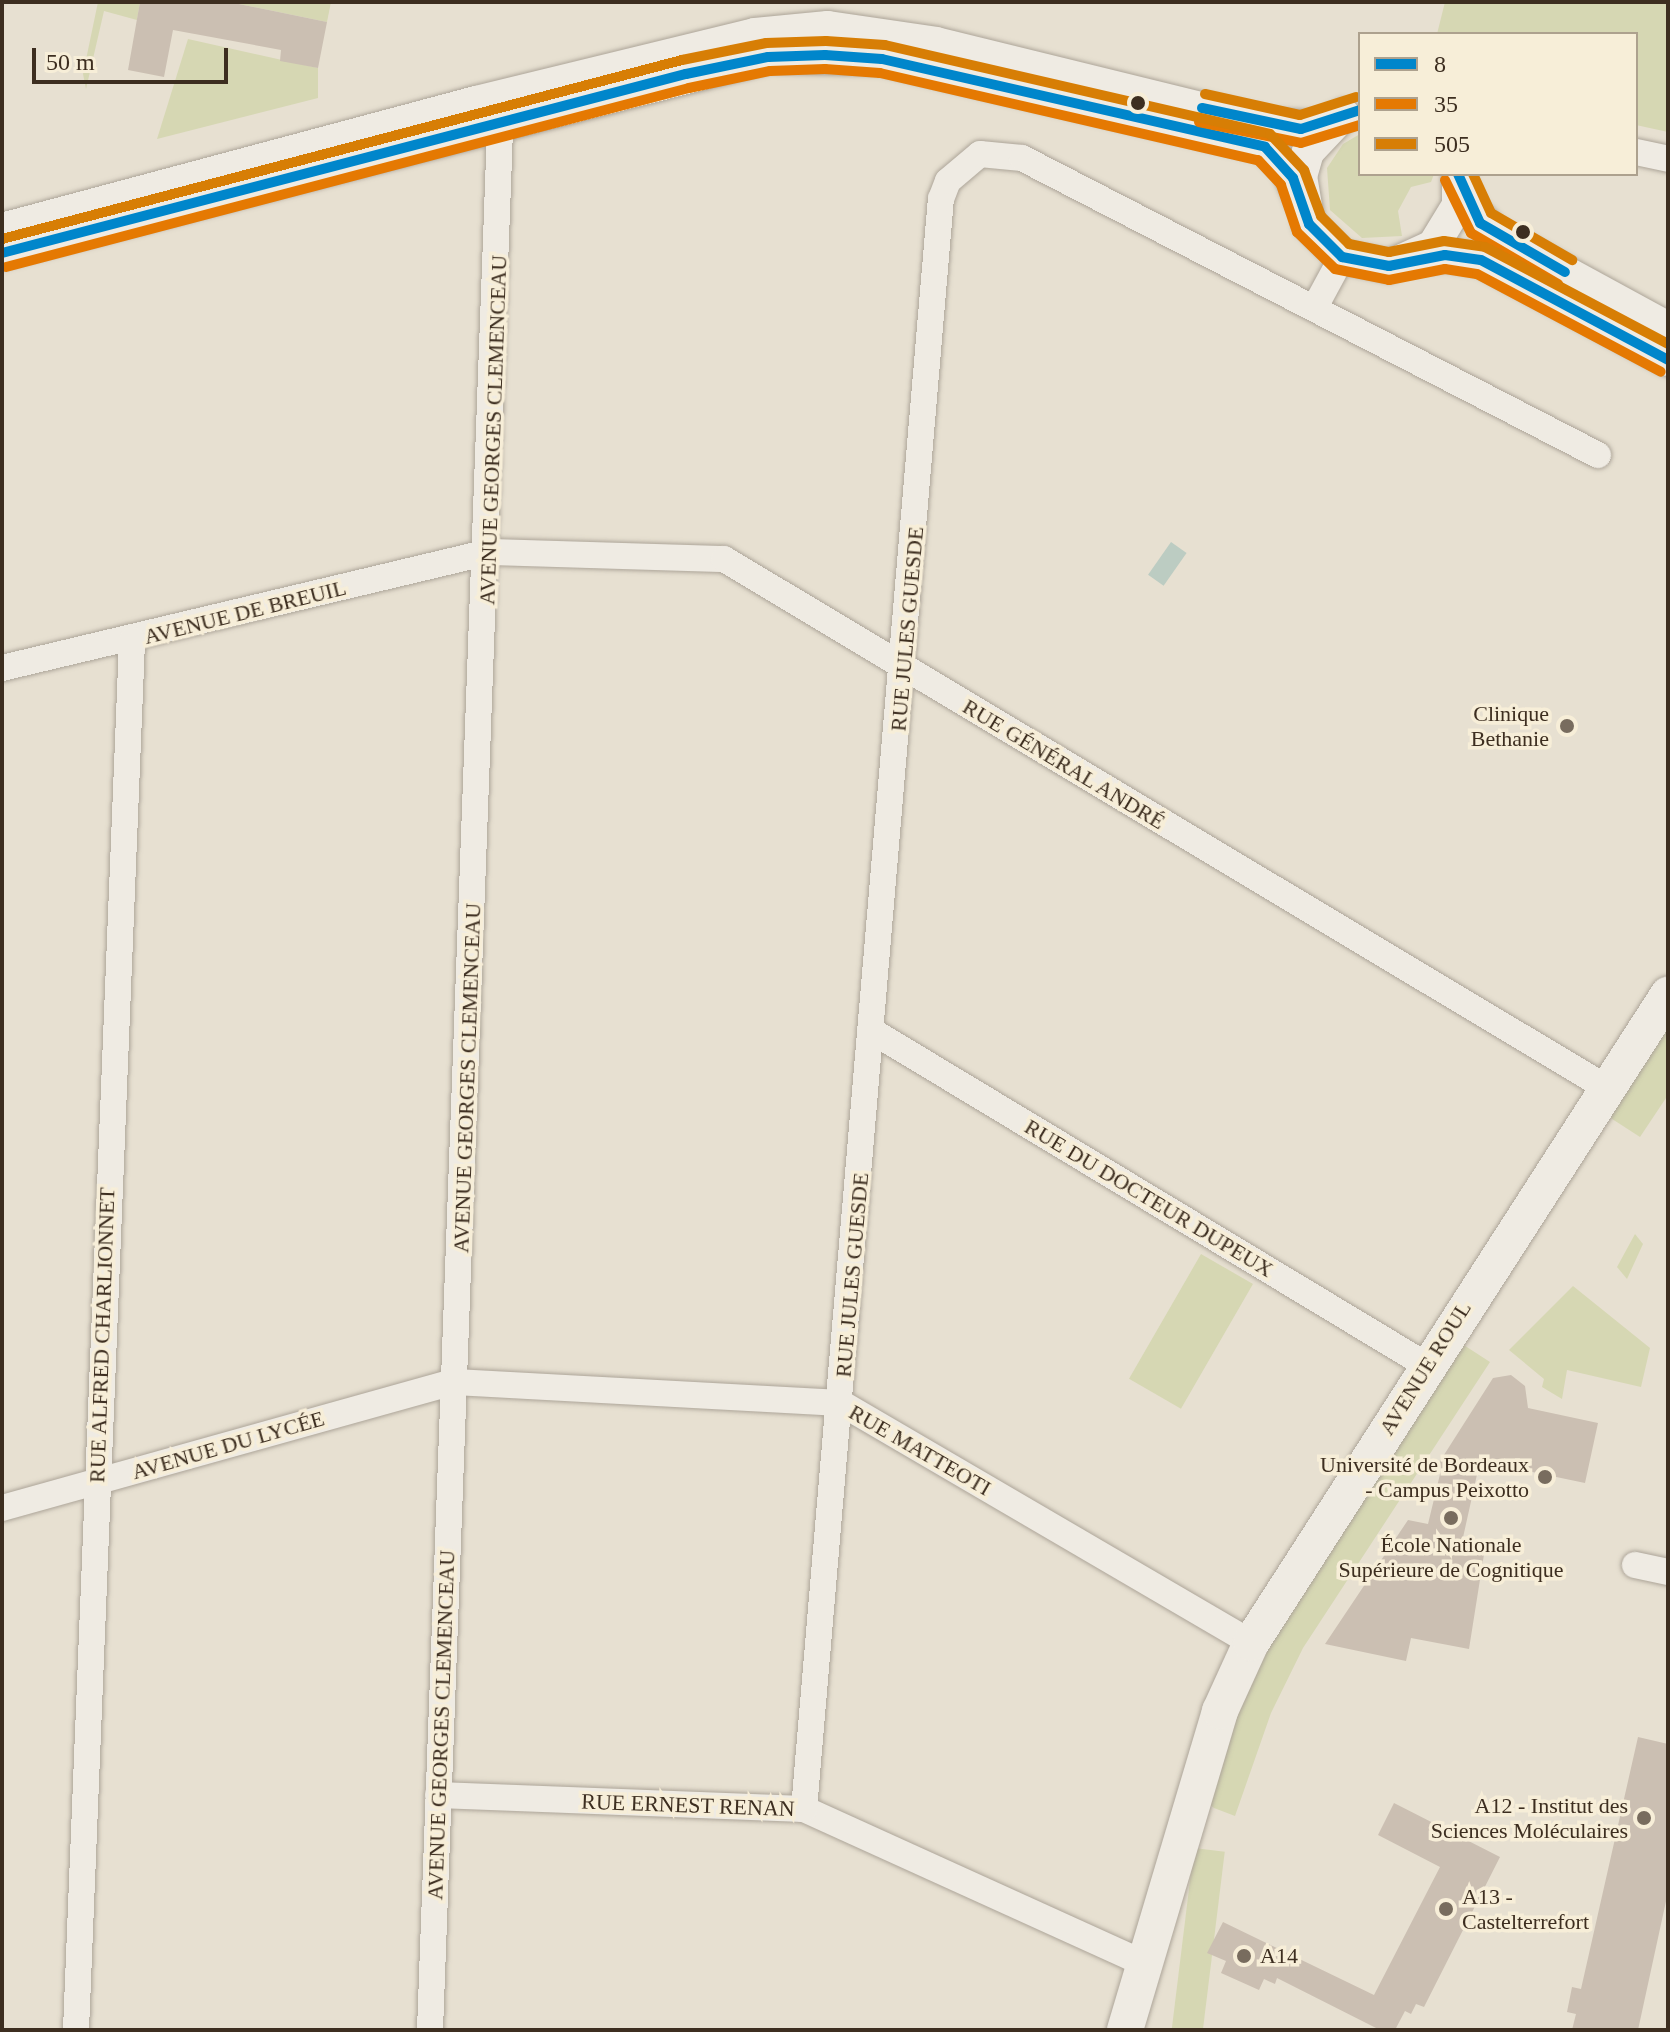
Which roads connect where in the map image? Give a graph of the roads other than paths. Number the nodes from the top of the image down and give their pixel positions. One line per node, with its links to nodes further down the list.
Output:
1 (852, 43): 2 (street); 4 (street); 9 (street)
2 (988, 70): 3 (street); 8 (street)
3 (1352, 113): 8 (street)
4 (500, 126): 10 (street); 17 (street, AVENUE GEORGES CLEMENCEAU)
5 (1638, 152): 6 (street)
6 (1668, 159)
7 (1459, 177): 12 (street); 14 (street)
8 (1302, 202): 11 (street)
9 (2, 229)
10 (2, 253)
11 (1342, 257): 12 (street); 13 (street)
12 (1413, 259): 15 (street)
13 (1315, 307): 16 (street, RUE JULES GUESDE); 19 (street, RUE JULES GUESDE)
14 (1668, 328)
15 (1668, 360)
16 (1598, 455)
17 (488, 552): 18 (street, AVENUE DE BREUIL); 19 (street, RUE GÉNÉRAL ANDRÉ); 25 (street, AVENUE GEORGES CLEMENCEAU)
18 (132, 640): 20 (street, AVENUE DE BREUIL); 27 (street, RUE ALFRED CHARLIONNET)
19 (904, 667): 22 (street, RUE JULES GUESDE); 23 (street, RUE GÉNÉRAL ANDRÉ)
20 (2, 668)
21 (1668, 995): 23 (main road, AVENUE ROUL)
22 (872, 1031): 24 (street, RUE DU DOCTEUR DUPEUX); 26 (street, RUE JULES GUESDE)
23 (1607, 1088): 24 (main road, AVENUE ROUL)
24 (1426, 1365): 31 (main road, AVENUE ROUL)
25 (454, 1382): 26 (street, RUE MATTEOTI); 27 (street, AVENUE DU LYCÉE); 32 (street, AVENUE GEORGES CLEMENCEAU)
26 (841, 1403): 31 (street, RUE MATTEOTI); 33 (street, RUE JULES GUESDE)
27 (96, 1482): 28 (street, AVENUE DU LYCÉE); 35 (street, RUE ALFRED CHARLIONNET)
28 (2, 1508)
29 (1635, 1565): 30 (street)
30 (1668, 1572)
31 (1251, 1643): 34 (main road, AVENUE ROUL)
32 (438, 1795): 33 (street, RUE ERNEST RENAN); 36 (street, AVENUE GEORGES CLEMENCEAU)
33 (804, 1809): 34 (street, RUE ERNEST RENAN)
34 (1143, 1963): 37 (main road, AVENUE ROUL)
35 (76, 2030)
36 (430, 2030)
37 (1125, 2030)

